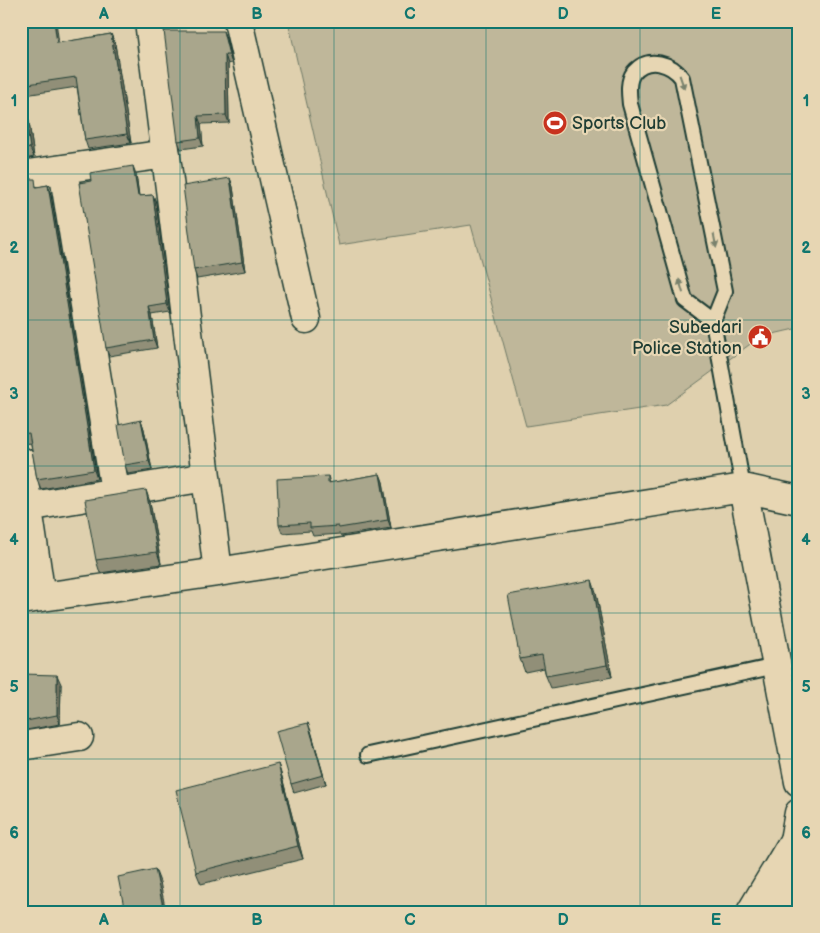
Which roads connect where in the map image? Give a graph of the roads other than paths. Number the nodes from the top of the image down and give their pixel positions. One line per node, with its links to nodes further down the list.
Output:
1 (149, 21): 3 (main road)
2 (238, 21): 6 (main road)
3 (166, 154): 4 (main road); 9 (main road)
4 (63, 169): 5 (main road); 11 (main road)
5 (21, 175)
6 (306, 319)
7 (713, 321): 7 (lane, one-way to 7); 10 (lane)
8 (21, 461): 13 (main road)
9 (206, 477): 11 (main road); 14 (main road)
10 (743, 488): 12 (main road); 14 (main road); 16 (main road)
11 (115, 491): 13 (main road)
12 (799, 500)
13 (25, 507): 15 (main road)
14 (218, 572): 15 (main road)
15 (31, 599)
16 (776, 666): 19 (lane); 20 (main road)
17 (79, 737): 18 (main road)
18 (21, 746)
19 (368, 756)
20 (799, 782)
21 (799, 812): 22 (main road)
22 (793, 842): 23 (main road); 24 (main road)
23 (751, 912)
24 (781, 912)

